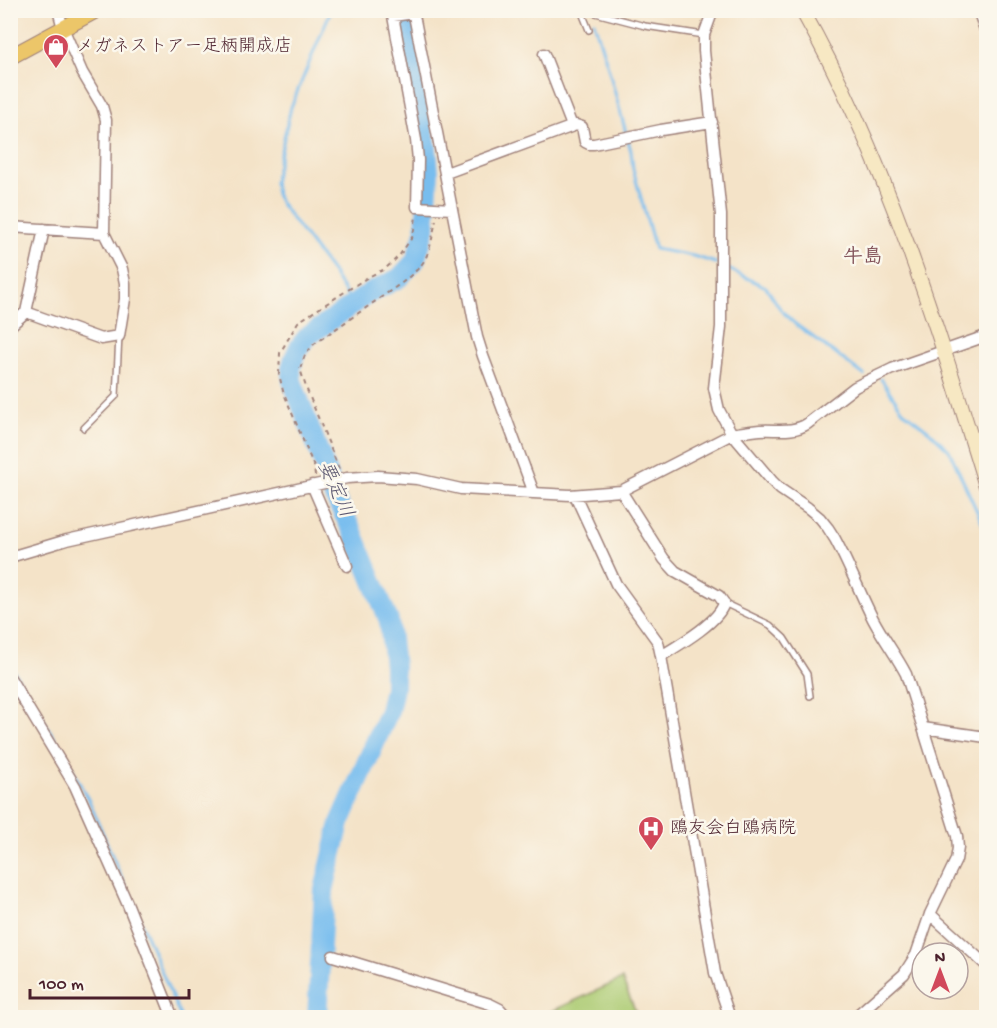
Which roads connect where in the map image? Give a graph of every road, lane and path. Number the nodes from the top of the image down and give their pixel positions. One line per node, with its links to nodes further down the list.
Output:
1 (58, 10): 10 (street)
2 (97, 10): 10 (main road)
3 (360, 10): 9 (lane)
4 (583, 10): 11 (lane); 13 (lane)
5 (713, 10): 13 (street)
6 (802, 10): 29 (street)
7 (978, 10): 12 (street)
8 (412, 12): 9 (street); 18 (street)
9 (394, 16): 19 (street)
10 (63, 28): 15 (main road); 24 (street)
11 (589, 30)
12 (987, 32)
13 (704, 35): 16 (street)
14 (544, 54): 17 (street)
15 (10, 57)
16 (712, 122): 17 (street); 31 (street)
17 (572, 126): 18 (street)
18 (446, 173): 21 (street)
19 (418, 207): 20 (street); 33 (path)
20 (437, 208): 21 (street); 32 (path)
21 (452, 208): 36 (street)
22 (10, 227): 23 (street)
23 (44, 229): 24 (street); 25 (street)
24 (104, 233): 27 (street)
25 (26, 312): 26 (street); 27 (street)
26 (10, 326)
27 (119, 336): 30 (lane)
28 (987, 336): 29 (street)
29 (945, 351): 31 (street); 34 (street)
30 (84, 428)
31 (732, 434): 35 (street); 44 (street)
32 (347, 478): 33 (street); 36 (street)
33 (316, 484): 38 (street); 39 (street)
34 (987, 486)
35 (621, 491): 37 (street); 40 (street)
36 (534, 493): 37 (street)
37 (575, 495): 41 (street)
38 (10, 557)
39 (347, 566)
40 (724, 603): 41 (street); 43 (lane)
41 (662, 656): 51 (street)
42 (10, 678): 49 (street)
43 (810, 696)
44 (923, 728): 45 (street); 46 (street)
45 (987, 737)
46 (930, 914): 48 (street); 52 (street)
47 (333, 956): 50 (street)
48 (987, 965)
49 (174, 1017)
50 (508, 1017)
51 (730, 1017)
52 (854, 1017)

